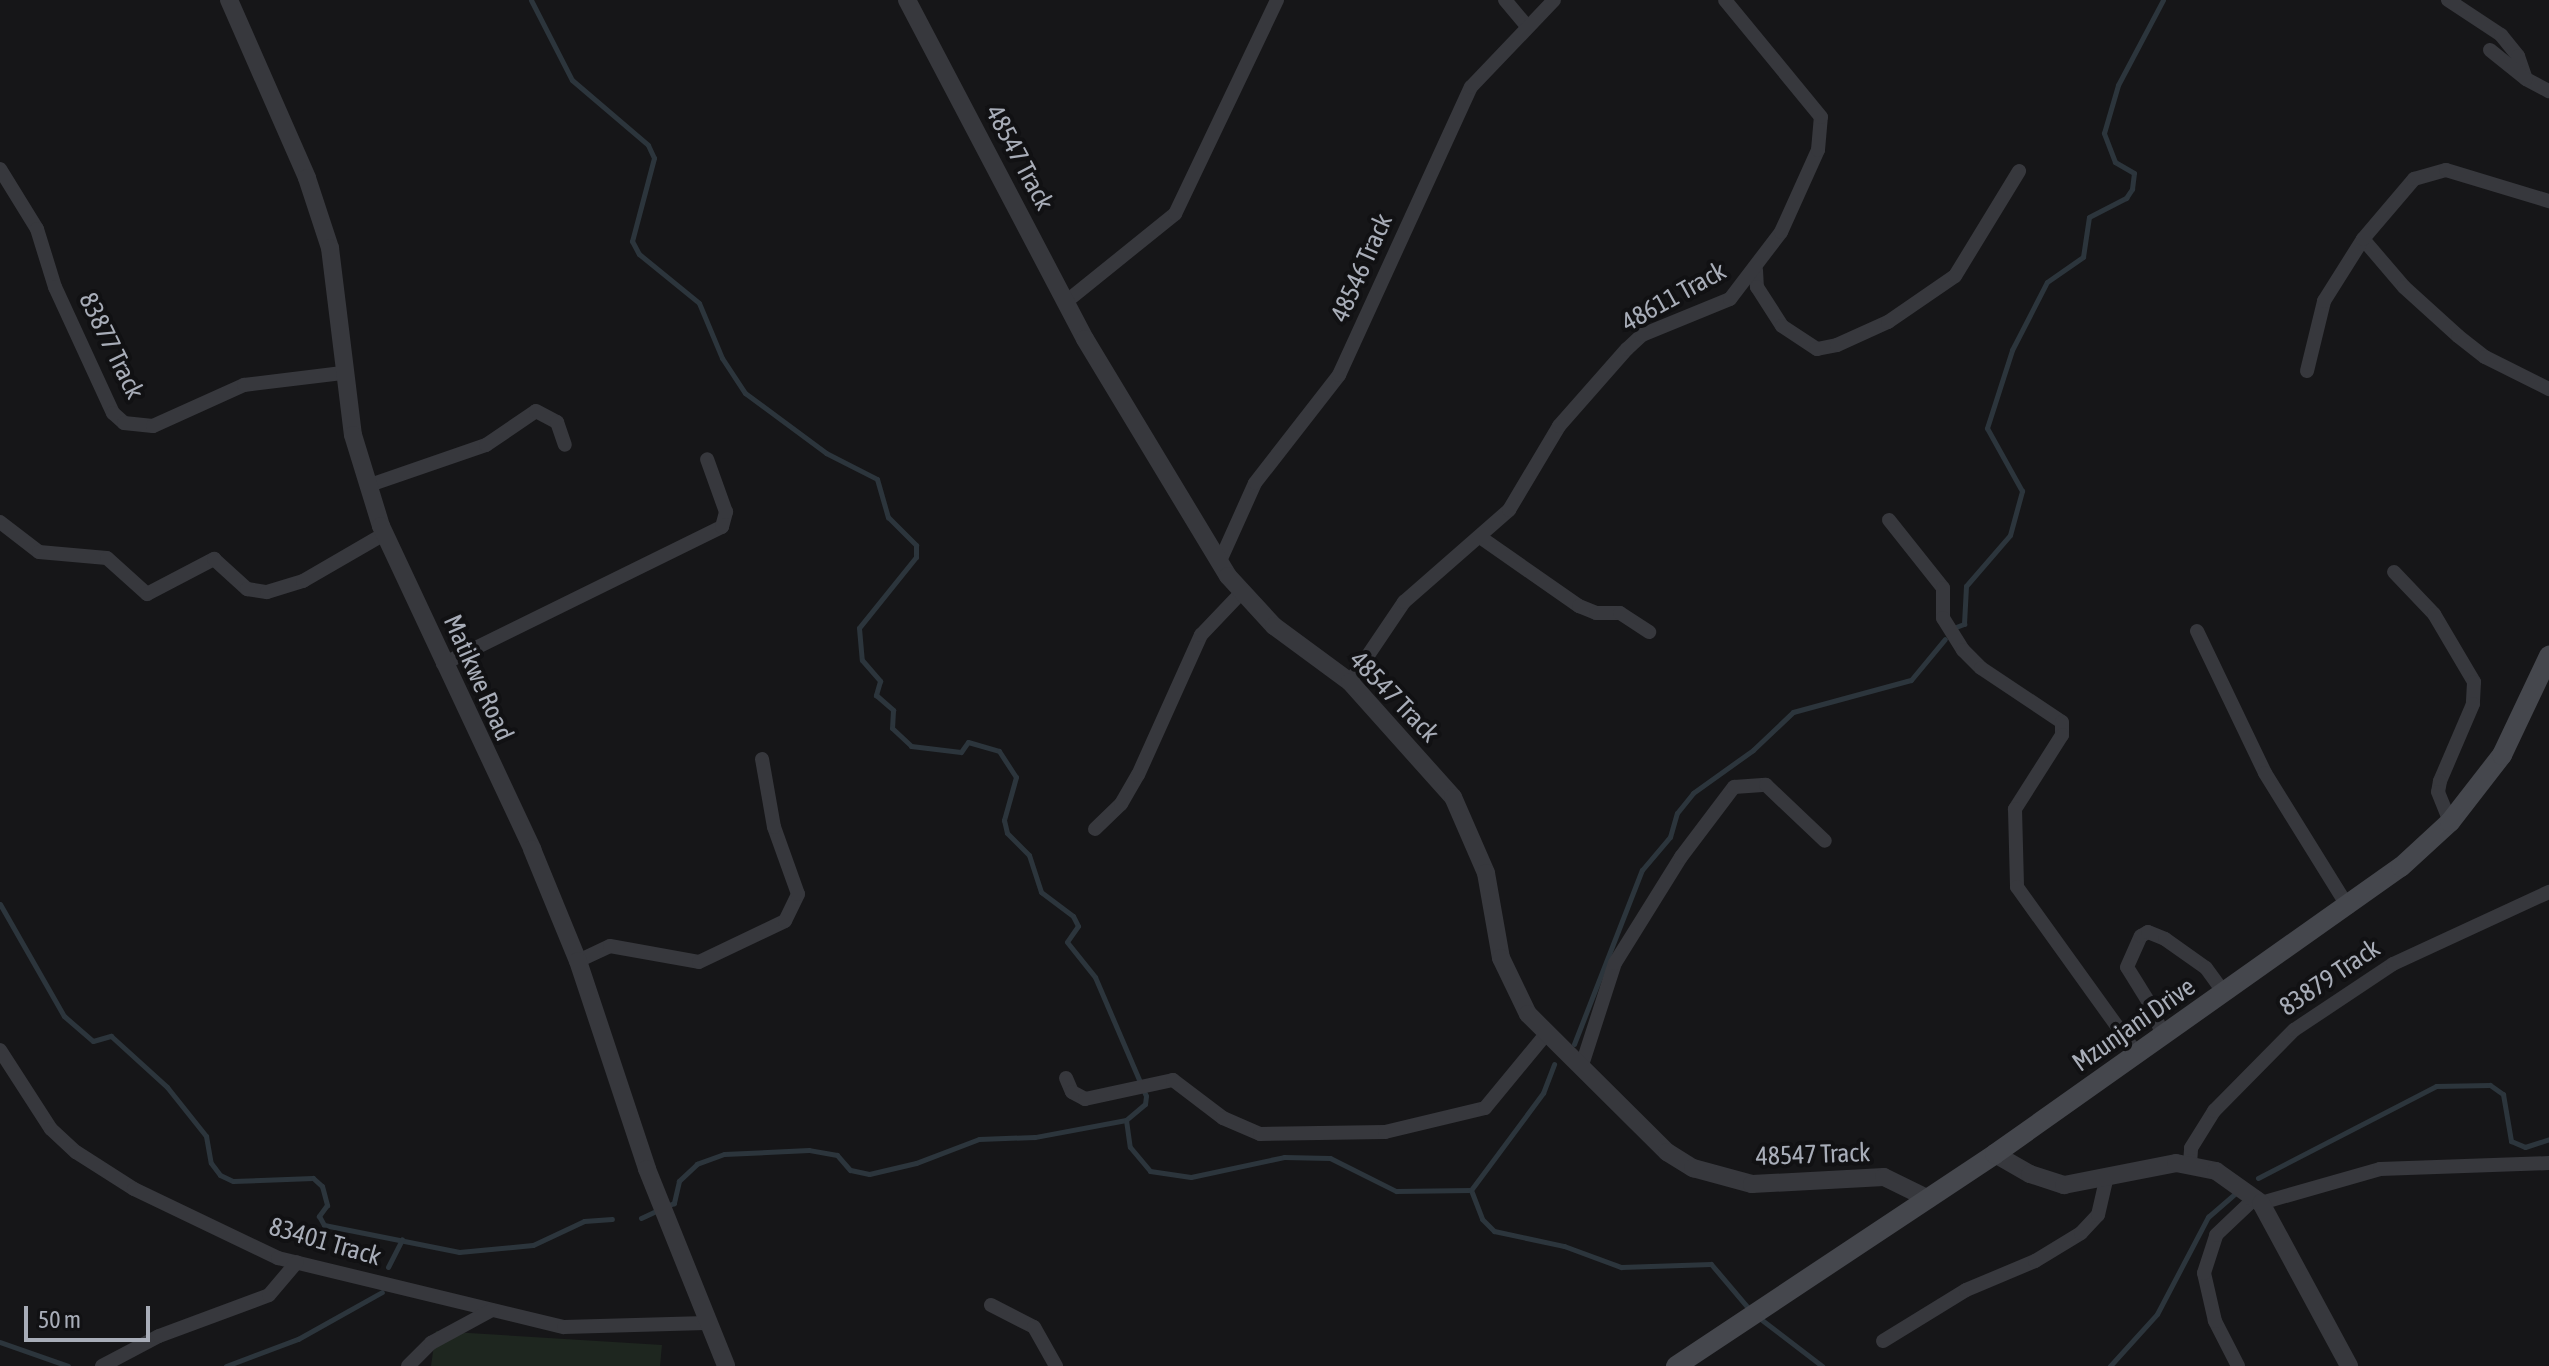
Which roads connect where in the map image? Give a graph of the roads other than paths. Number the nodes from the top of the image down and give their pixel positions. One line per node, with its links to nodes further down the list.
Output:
1 (229, 0): 19 (street, Matikwe Road)
2 (907, 0): 17 (street, 48547 Track)
3 (1277, 0): 17 (street)
4 (1505, 0): 8 (street)
5 (1554, 0): 8 (street, 48546 Track)
6 (1725, 0): 16 (street, 48611 Track)
7 (2448, 0): 10 (street)
8 (1527, 26): 28 (street, 48546 Track)
9 (2490, 50): 10 (street)
10 (2526, 79): 11 (street)
11 (2549, 91)
12 (0, 169): 19 (street, 83877 Track)
13 (2019, 171): 16 (street)
14 (2549, 201): 15 (street)
15 (2363, 239): 18 (street); 20 (street)
16 (1756, 270): 27 (street, 48611 Track)
17 (1067, 301): 28 (street, 48547 Track)
18 (2307, 371)
19 (342, 373): 23 (street, Matikwe Road)
20 (2549, 389)
21 (565, 445): 23 (street)
22 (707, 459): 34 (street)
23 (367, 486): 26 (street, Matikwe Road)
24 (1889, 520): 47 (street)
25 (0, 522): 26 (street)
26 (384, 534): 34 (street, Matikwe Road)
27 (1480, 537): 32 (street); 35 (street, 48611 Track)
28 (1220, 561): 30 (street, 48547 Track)
29 (2394, 572): 37 (street)
30 (1241, 593): 35 (street, 48547 Track); 38 (street)
31 (2197, 631): 41 (street)
32 (1649, 632)
33 (2549, 656): 37 (main road, Mzunjani Drive)
34 (443, 664): 42 (street, Matikwe Road)
35 (1350, 682): 44 (street, 48547 Track)
36 (762, 759): 42 (street)
37 (2450, 822): 41 (main road, Mzunjani Drive)
38 (1095, 829)
39 (1825, 841): 48 (street)
40 (2549, 892): 52 (street, 83879 Track)
41 (2348, 907): 43 (main road, Mzunjani Drive)
42 (578, 961): 59 (street, Matikwe Road)
43 (2225, 994): 45 (main road, Mzunjani Drive); 45 (street)
44 (1546, 1034): 48 (street, 48547 Track); 49 (street)
45 (2163, 1037): 47 (main road, Mzunjani Drive)
46 (0, 1050): 56 (street, 83401 Track)
47 (2137, 1054): 50 (main road, Mzunjani Drive)
48 (1581, 1068): 54 (street, 48547 Track)
49 (1066, 1078)
50 (1995, 1154): 53 (street); 54 (main road, Mzunjani Drive)
51 (2549, 1163): 55 (street)
52 (2190, 1164): 53 (street); 55 (street)
53 (2106, 1180): 60 (street)
54 (1929, 1199): 65 (main road, Mzunjani Drive)
55 (2258, 1200): 66 (street); 67 (street)
56 (297, 1262): 58 (street, 83401 Track); 61 (street)
57 (991, 1305): 64 (street)
58 (492, 1310): 59 (street, 83401 Track); 62 (street)
59 (706, 1323): 63 (street, Matikwe Road)
60 (1883, 1341)
61 (102, 1366)
62 (408, 1366)
63 (726, 1366)
64 (1056, 1366)
65 (1676, 1366)
66 (2238, 1366)
67 (2349, 1366)

